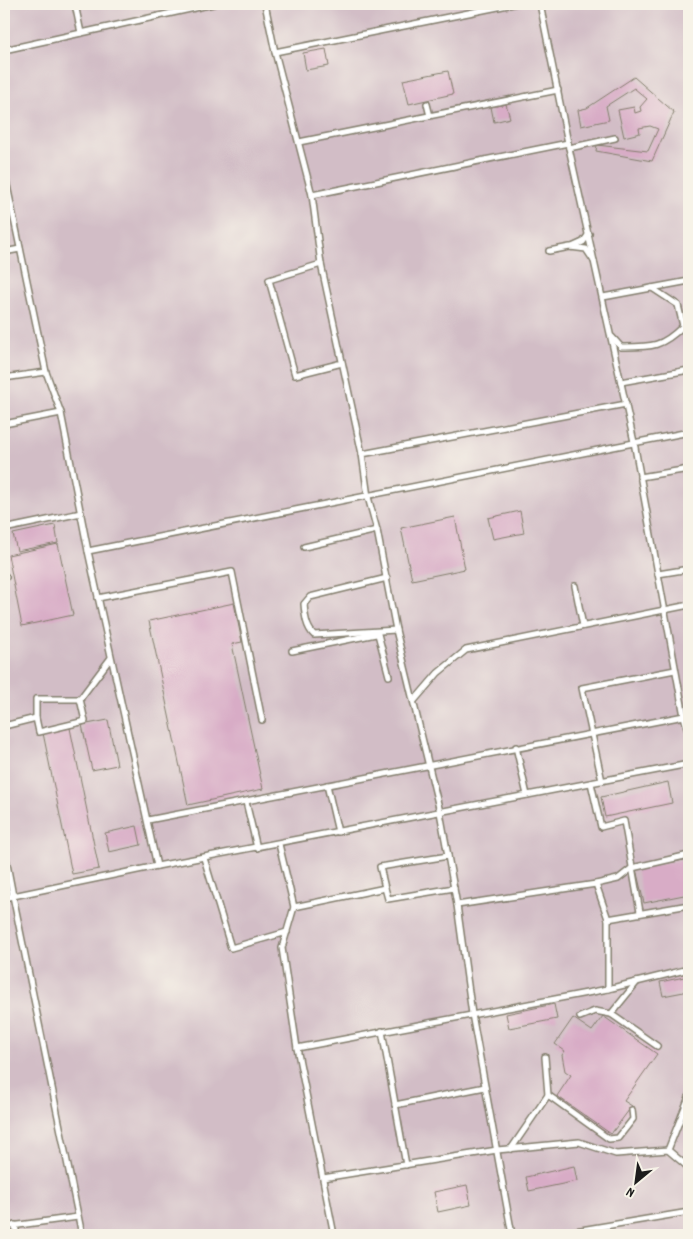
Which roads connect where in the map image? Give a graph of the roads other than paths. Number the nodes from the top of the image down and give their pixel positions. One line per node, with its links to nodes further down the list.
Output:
1 (75, 4): 6 (lane)
2 (213, 4): 6 (lane)
3 (265, 4): 8 (lane)
4 (513, 4): 8 (lane)
5 (540, 4): 9 (lane)
6 (81, 33): 7 (lane)
7 (4, 50)
8 (275, 52): 13 (lane)
9 (558, 90): 11 (lane); 14 (lane)
10 (427, 104): 11 (lane)
11 (430, 116): 13 (lane)
12 (615, 138): 14 (lane)
13 (299, 142): 16 (lane)
14 (568, 146): 16 (lane); 17 (lane)
15 (4, 171): 19 (lane)
16 (312, 195): 22 (lane)
17 (589, 234): 18 (lane); 23 (lane)
18 (570, 248): 20 (lane); 23 (lane)
19 (20, 249): 21 (lane); 30 (lane)
20 (550, 251)
21 (4, 252)
22 (321, 264): 28 (lane); 28 (lane)
23 (596, 264): 26 (lane)
24 (689, 281): 25 (lane)
25 (652, 288): 26 (lane); 27 (lane)
26 (603, 297): 27 (lane)
27 (611, 336): 32 (lane)
28 (342, 363): 38 (lane)
29 (689, 370): 32 (lane)
30 (46, 372): 31 (lane); 34 (lane)
31 (4, 378)
32 (621, 382): 33 (lane)
33 (626, 404): 37 (lane); 38 (lane)
34 (61, 413): 35 (lane); 42 (lane)
35 (4, 424)
36 (689, 432): 37 (lane)
37 (634, 442): 40 (lane); 41 (lane)
38 (362, 454): 41 (lane)
39 (689, 468): 40 (lane)
40 (640, 477): 48 (lane)
41 (368, 497): 44 (lane); 46 (lane)
42 (81, 513): 43 (lane); 46 (lane)
43 (4, 529)
44 (377, 530): 45 (lane); 49 (lane)
45 (304, 547)
46 (88, 551): 51 (lane)
47 (689, 569): 48 (lane)
48 (658, 574): 53 (lane)
49 (387, 578): 55 (lane); 55 (lane)
50 (575, 586): 54 (lane)
51 (98, 598): 58 (lane); 65 (lane)
52 (689, 605): 53 (lane)
53 (664, 610): 54 (lane); 59 (lane)
54 (583, 626): 62 (lane)
55 (396, 630): 56 (lane); 62 (lane)
56 (378, 634): 57 (lane); 60 (lane)
57 (292, 651)
58 (110, 659): 61 (lane); 78 (lane)
59 (676, 670): 63 (lane); 67 (lane)
60 (389, 676)
61 (80, 699): 64 (lane); 64 (lane)
62 (414, 701): 71 (lane)
63 (684, 716): 67 (lane); 68 (lane)
64 (36, 718): 66 (lane)
65 (262, 720)
66 (4, 726)
67 (592, 734): 69 (lane); 72 (lane)
68 (689, 735)
69 (516, 747): 71 (lane); 75 (lane)
70 (689, 764): 72 (lane)
71 (429, 767): 74 (lane); 77 (lane)
72 (602, 781): 73 (lane)
73 (591, 783): 75 (lane); 87 (lane)
74 (327, 785): 76 (lane); 79 (lane)
75 (527, 795): 77 (lane)
76 (246, 802): 78 (lane); 81 (lane)
77 (440, 812): 79 (lane); 84 (lane)
78 (148, 820): 86 (lane)
79 (338, 832): 80 (lane)
80 (279, 844): 81 (lane); 95 (lane)
81 (257, 848): 85 (lane)
82 (4, 849): 91 (lane)
83 (689, 855): 87 (lane)
84 (448, 856): 89 (lane); 90 (lane)
85 (204, 858): 86 (lane); 98 (lane)
86 (156, 866): 91 (lane)
87 (632, 868): 88 (lane); 96 (lane)
88 (596, 884): 93 (lane); 97 (lane)
89 (385, 888): 90 (lane); 95 (lane)
90 (454, 888): 93 (lane)
91 (13, 896): 92 (lane); 121 (lane)
92 (4, 898)
93 (457, 905): 102 (lane)
94 (689, 905): 96 (lane)
95 (294, 907): 98 (lane)
96 (640, 912): 97 (lane)
97 (608, 919): 101 (lane)
98 (287, 932): 107 (lane)
99 (689, 969): 100 (lane)
100 (638, 982): 101 (lane); 103 (lane)
101 (608, 989): 102 (lane)
102 (472, 1014): 105 (lane); 109 (lane)
103 (611, 1014): 104 (lane); 106 (lane)
104 (580, 1017)
105 (382, 1031): 107 (lane); 112 (lane)
106 (657, 1046)
107 (297, 1048): 119 (lane)
108 (544, 1056): 110 (lane)
109 (485, 1087): 112 (lane); 115 (lane)
110 (548, 1095): 113 (lane); 114 (lane)
111 (689, 1097): 116 (lane)
112 (395, 1105): 117 (lane)
113 (632, 1110)
114 (511, 1149): 115 (lane); 116 (lane)
115 (497, 1150): 117 (lane); 127 (lane)
116 (668, 1150): 118 (lane)
117 (406, 1165): 119 (lane)
118 (689, 1168)
119 (323, 1178): 126 (lane)
120 (689, 1212): 128 (lane)
121 (78, 1217): 122 (lane); 125 (lane)
122 (15, 1225): 123 (lane); 124 (lane)
123 (4, 1227)
124 (17, 1235)
125 (82, 1235)
126 (334, 1235)
127 (512, 1235)
128 (551, 1235)

